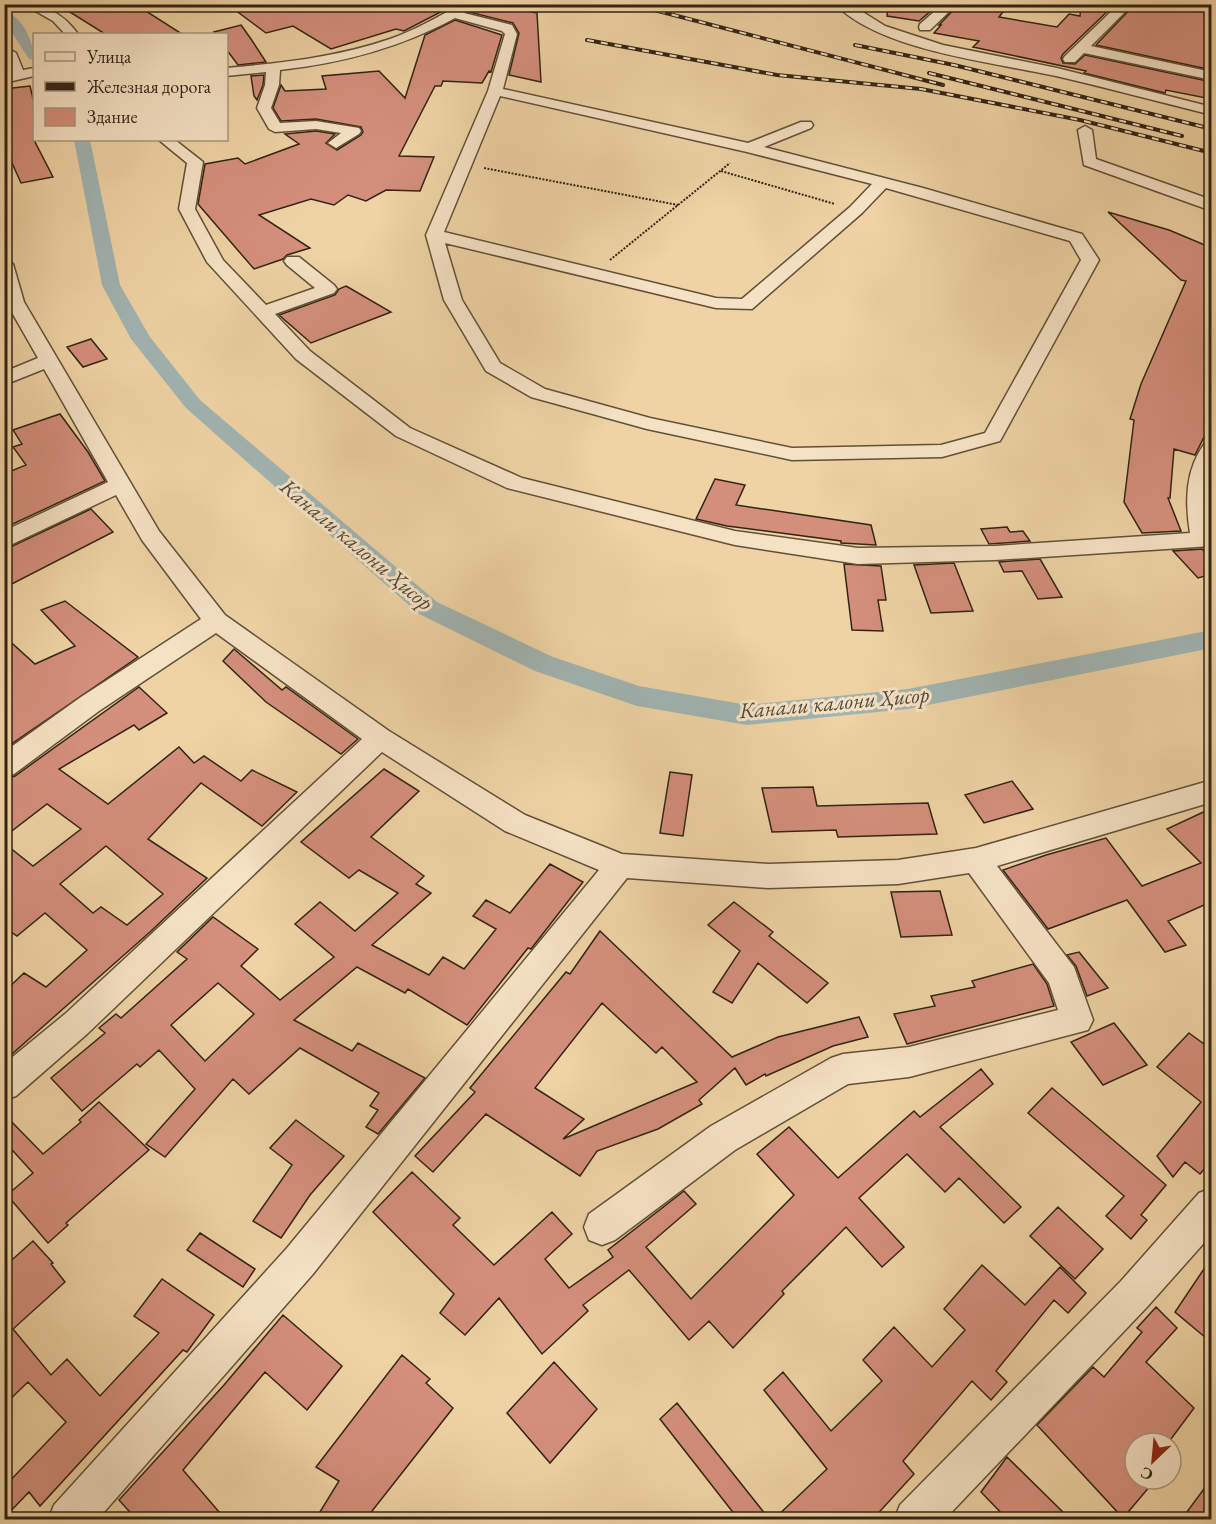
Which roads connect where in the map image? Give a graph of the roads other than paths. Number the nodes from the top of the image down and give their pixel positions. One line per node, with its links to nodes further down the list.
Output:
1 (471, 4): 6 (street)
2 (842, 4): 13 (street)
3 (951, 4): 7 (street)
4 (1127, 4): 9 (street)
5 (34, 5): 8 (street)
6 (454, 14): 11 (street); 17 (street)
7 (925, 27)
8 (71, 33)
9 (1081, 48): 13 (street); 15 (street)
10 (4, 50): 14 (street)
11 (273, 68): 12 (street); 22 (street)
12 (228, 72)
13 (1057, 72): 18 (street)
14 (28, 73): 16 (street)
15 (1212, 76)
16 (4, 79)
17 (495, 91): 23 (street); 26 (street)
18 (1212, 111)
19 (806, 125): 23 (street)
20 (1084, 130): 25 (street)
21 (167, 141): 29 (street)
22 (336, 143)
23 (749, 148): 24 (street)
24 (883, 182): 26 (street); 26 (street)
25 (1212, 207)
26 (434, 235)
27 (293, 261): 29 (street)
28 (4, 264): 30 (street)
29 (263, 312): 34 (street)
30 (49, 360): 31 (street); 33 (street)
31 (4, 379)
32 (1212, 447): 34 (street)
33 (121, 484): 35 (street); 36 (street)
34 (1207, 539)
35 (4, 541)
36 (216, 621): 37 (street); 38 (street)
37 (380, 738): 41 (street); 42 (street)
38 (4, 767)
39 (1212, 791): 40 (street)
40 (976, 860): 41 (street); 44 (street)
41 (620, 866): 45 (street)
42 (4, 1085)
43 (1212, 1206): 46 (street)
44 (602, 1227)
45 (69, 1520)
46 (915, 1520)

